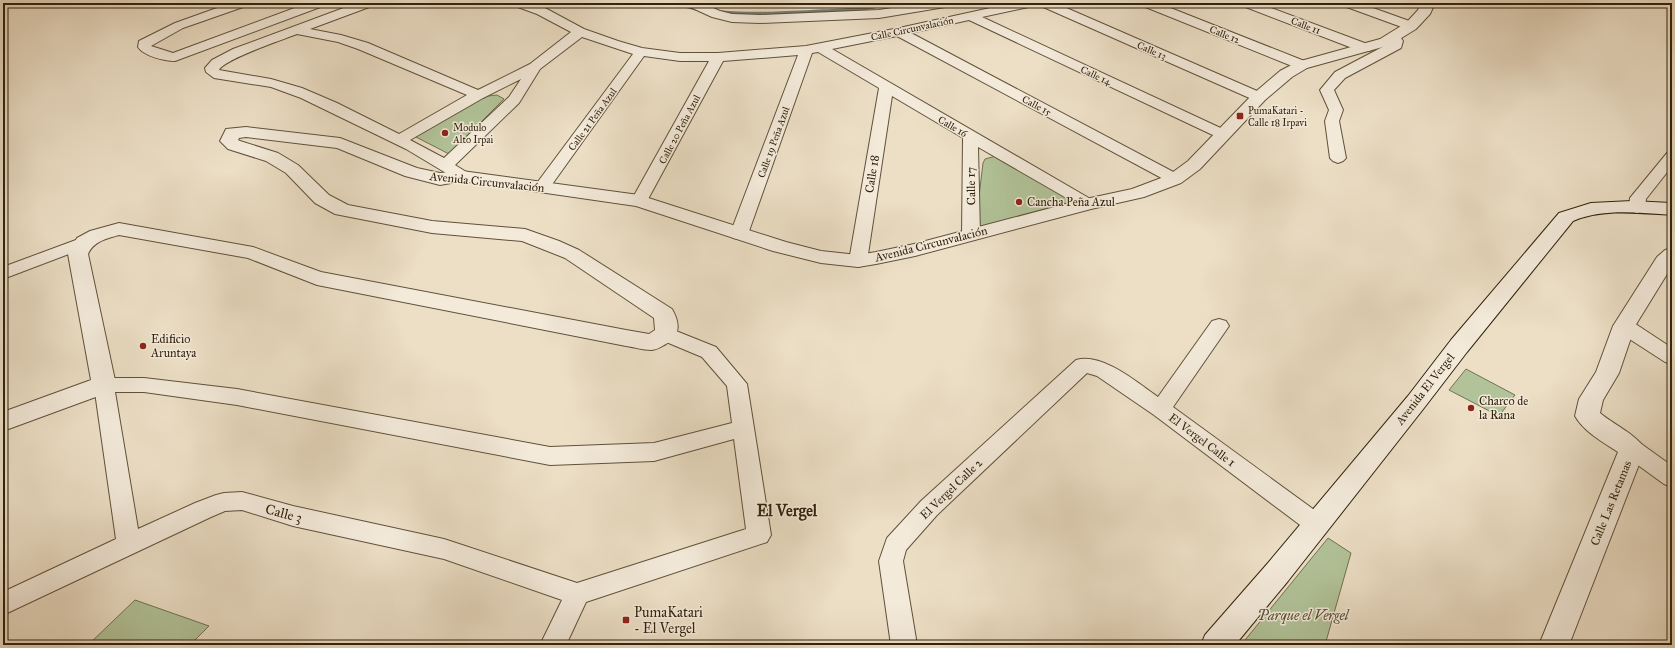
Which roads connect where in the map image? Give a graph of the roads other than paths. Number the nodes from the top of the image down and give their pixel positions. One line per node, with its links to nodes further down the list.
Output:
1 (242, 3): 2 (street)
2 (319, 3)
3 (368, 3): 15 (street)
4 (519, 3): 16 (street, Calle Circunvalación)
5 (692, 3): 6 (street)
6 (944, 3)
7 (1029, 3): 13 (street, Calle Circunvalación)
8 (1045, 3): 27 (street, Calle 13)
9 (1147, 3): 23 (street, Calle 12)
10 (1246, 3): 20 (street, Calle 11)
11 (1348, 3): 14 (street)
12 (1428, 3): 14 (street, Avenida Circunvalación)
13 (970, 16): 17 (street, Calle Circunvalación); 29 (street, Calle 14)
14 (1412, 26): 18 (street, Avenida Circunvalación)
15 (294, 30): 26 (street); 31 (street)
16 (580, 32): 21 (street, Calle Circunvalación); 24 (street)
17 (898, 32): 19 (street, Calle Circunvalación); 36 (street, Calle 15)
18 (1394, 38): 20 (street, Avenida Circunvalación); 33 (street)
19 (812, 48): 22 (street, Calle Circunvalación); 25 (street, Calle 16); 42 (street, Calle 19 Peña Azul)
20 (1365, 48): 23 (street, Avenida Circunvalación)
21 (642, 52): 22 (street, Calle Circunvalación); 37 (street, Calle 21 Peña Azul)
22 (718, 57): 38 (street, Calle 20 Peña Azul)
23 (1302, 65): 27 (street, Avenida Circunvalación)
24 (535, 67): 26 (street); 28 (street)
25 (886, 87): 30 (street, Calle 16); 46 (street, Calle 18)
26 (484, 93): 28 (street); 31 (street)
27 (1259, 97): 29 (street, Avenida Circunvalación)
28 (514, 100): 34 (street)
29 (1222, 134): 36 (street, Avenida Circunvalación)
30 (970, 136): 39 (street, Calle 16); 43 (street, Calle 17)
31 (399, 140): 34 (street)
32 (1672, 156): 40 (street)
33 (1338, 158)
34 (446, 165): 35 (street)
35 (462, 176): 37 (street, Avenida Circunvalación); 50 (street, Avenida Circunvalación)
36 (1176, 178): 39 (street, Avenida Circunvalación)
37 (542, 187): 38 (street, Avenida Circunvalación)
38 (639, 201): 42 (street, Avenida Circunvalación)
39 (1088, 204): 43 (street, Avenida Circunvalación)
40 (1637, 208): 41 (street, Avenida El Vergel); 59 (street, Avenida El Vergel)
41 (1672, 209)
42 (739, 234): 46 (street, Avenida Circunvalación)
43 (971, 235): 46 (street, Avenida Circunvalación)
44 (84, 242): 47 (street); 50 (street); 53 (street)
45 (1672, 254): 49 (street, Calle Las Retamas)
46 (858, 261)
47 (3, 273)
48 (1219, 326): 54 (street)
49 (1624, 326): 51 (street); 57 (street, Calle Las Retamas)
50 (666, 334): 56 (street)
51 (1672, 357)
52 (1083, 365): 54 (street, El Vergel Calle 1); 64 (street, El Vergel Calle 2)
53 (104, 385): 55 (street); 56 (street); 60 (street)
54 (1161, 409): 59 (street, El Vergel Calle 1)
55 (3, 422)
56 (744, 428): 61 (street)
57 (1632, 450): 58 (street); 66 (street, Calle Las Retamas)
58 (1672, 478)
59 (1316, 524): 65 (street, Avenida El Vergel)
60 (129, 544): 61 (street, Calle 3); 62 (street, Calle 3)
61 (577, 594): 63 (street)
62 (3, 604)
63 (552, 645)
64 (904, 645)
65 (1216, 645)
66 (1554, 645)

